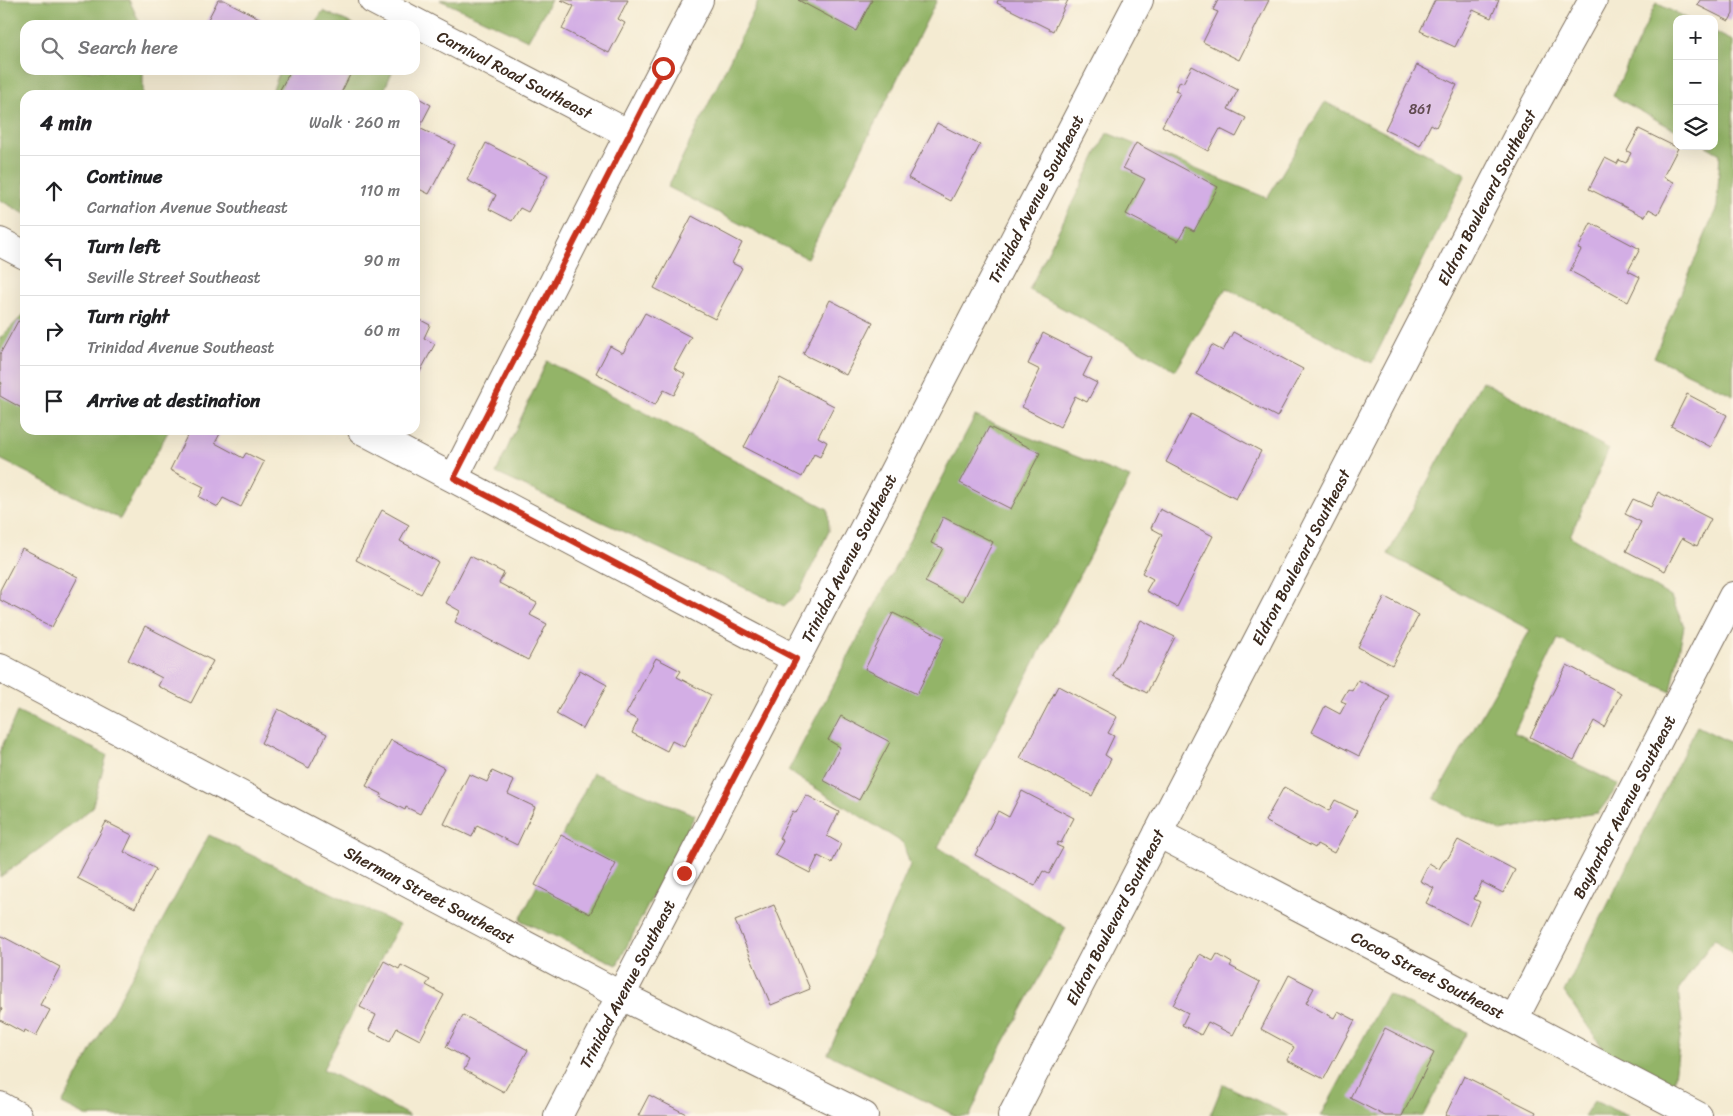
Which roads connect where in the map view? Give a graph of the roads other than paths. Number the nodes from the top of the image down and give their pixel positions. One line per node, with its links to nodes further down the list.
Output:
1 (373, 0): 5 (street, Carnival Road Southeast)
2 (699, 0): 7 (street)
3 (1139, 0): 13 (street, Trinidad Avenue Southeast)
4 (1593, 0): 15 (street, Eldron Boulevard Southeast)
5 (411, 20)
6 (420, 25): 7 (street, Carnival Road Southeast)
7 (629, 134): 11 (street)
8 (0, 242): 9 (street)
9 (20, 252)
10 (372, 435): 11 (street)
11 (454, 478): 13 (street)
12 (1733, 596): 17 (street, Bayharbor Avenue Southeast)
13 (796, 659): 16 (street, Trinidad Avenue Southeast)
14 (0, 668): 16 (street, Sherman Street Southeast)
15 (1158, 833): 17 (street, Cocoa Street Southeast); 22 (street, Eldron Boulevard Southeast)
16 (620, 995): 20 (street, Trinidad Avenue Southeast); 21 (street, Sherman Street Southeast)
17 (1514, 1019): 23 (street, Cocoa Street Southeast)
18 (0, 1106): 19 (street)
19 (18, 1116)
20 (558, 1116)
21 (864, 1116)
22 (1012, 1116)
23 (1698, 1116)

